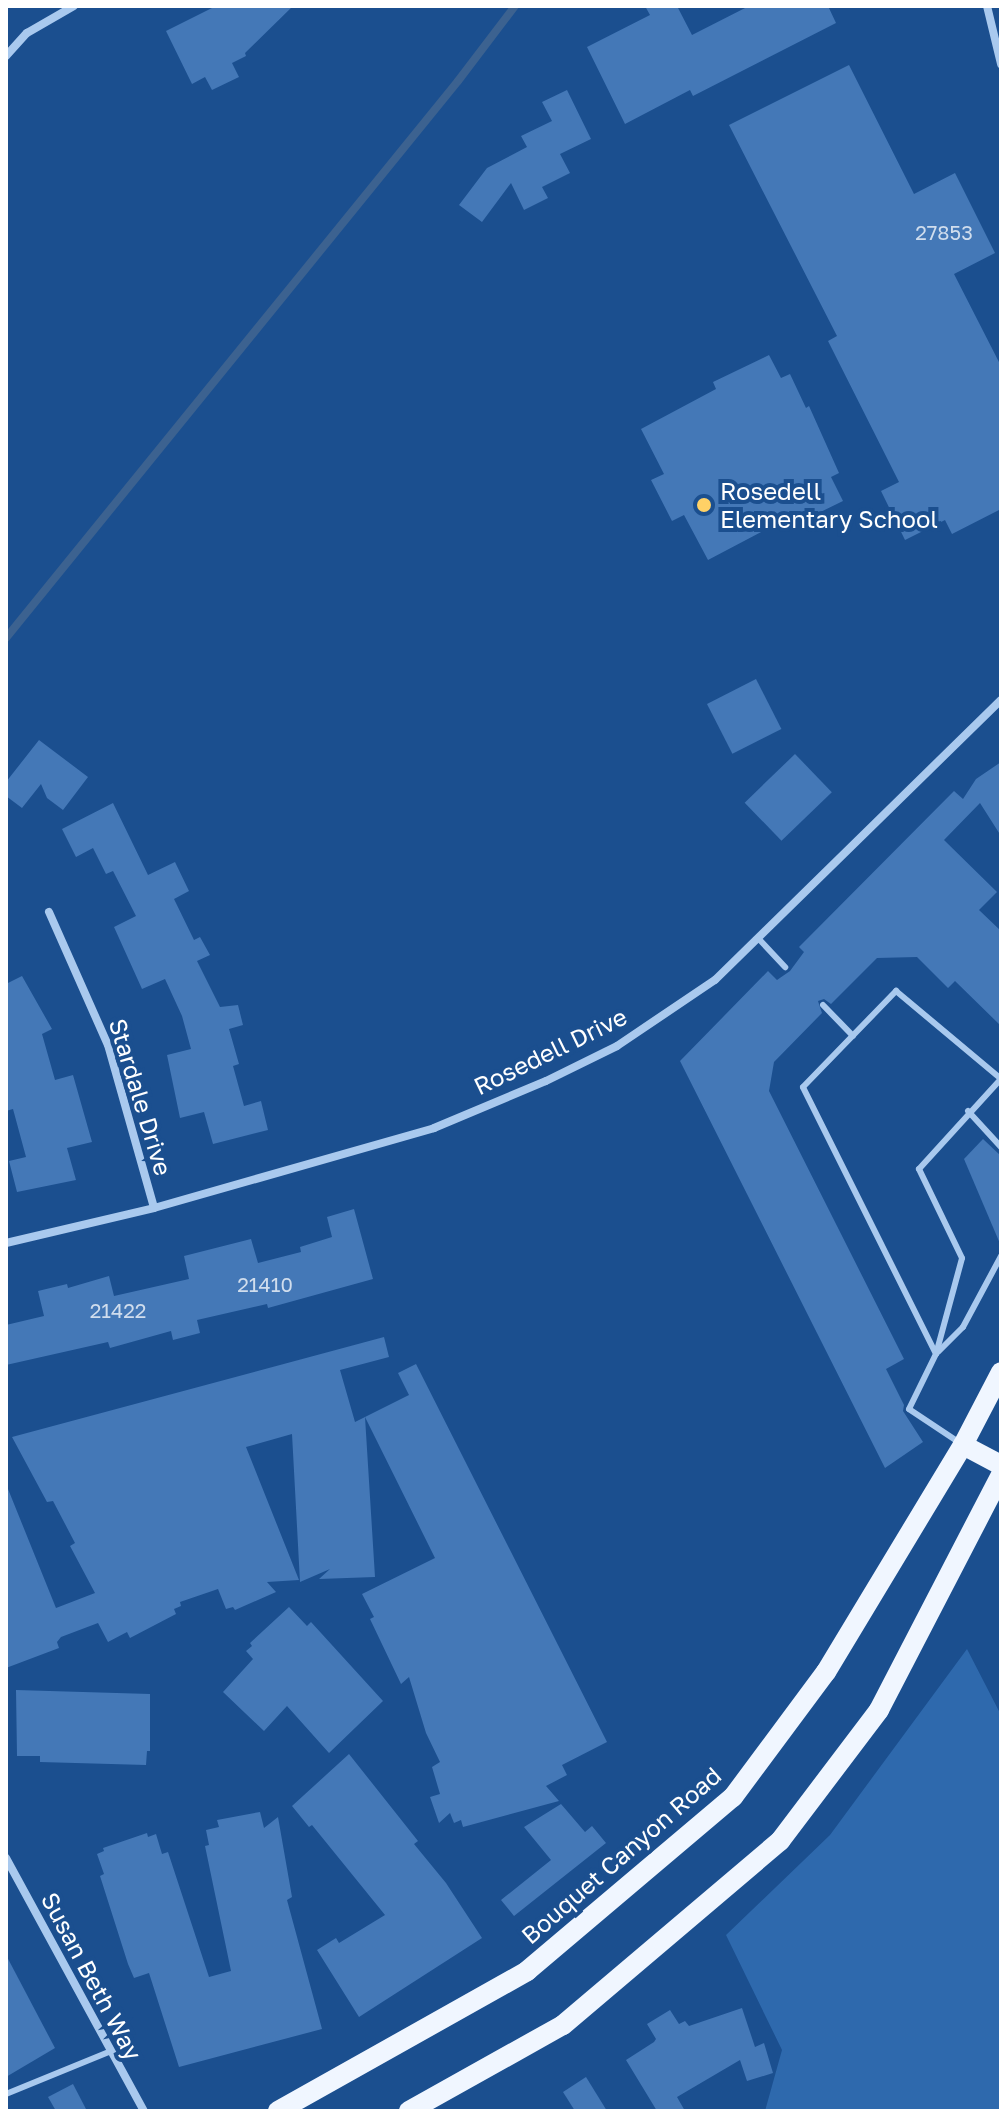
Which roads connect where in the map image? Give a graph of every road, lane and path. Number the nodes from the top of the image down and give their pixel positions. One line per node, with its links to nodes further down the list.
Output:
1 (74, 6): 4 (street)
2 (987, 6): 3 (street)
3 (997, 31): 5 (street)
4 (6, 56)
5 (1001, 64)
6 (1001, 700): 8 (street, Rosedell Drive)
7 (49, 912): 15 (street, Stardale Drive)
8 (758, 938): 9 (lane); 15 (street, Rosedell Drive)
9 (785, 967)
10 (823, 1005): 11 (lane)
11 (853, 1036): 12 (lane); 18 (lane)
12 (1000, 1078): 13 (lane)
13 (968, 1111): 14 (lane); 18 (lane)
14 (1001, 1147)
15 (154, 1208): 16 (street, Rosedell Drive)
16 (6, 1243)
17 (1001, 1256): 18 (lane)
18 (936, 1354): 20 (lane)
19 (1001, 1372): 20 (main road, Bouquet Canyon Road)
20 (963, 1445): 21 (main road); 27 (main road, Bouquet Canyon Road)
21 (1001, 1465)
22 (1001, 1475): 28 (main road)
23 (6, 1858): 24 (street, Susan Beth Way)
24 (109, 2052): 25 (lane); 26 (street, Susan Beth Way)
25 (6, 2094)
26 (144, 2111)
27 (278, 2111)
28 (409, 2111)

